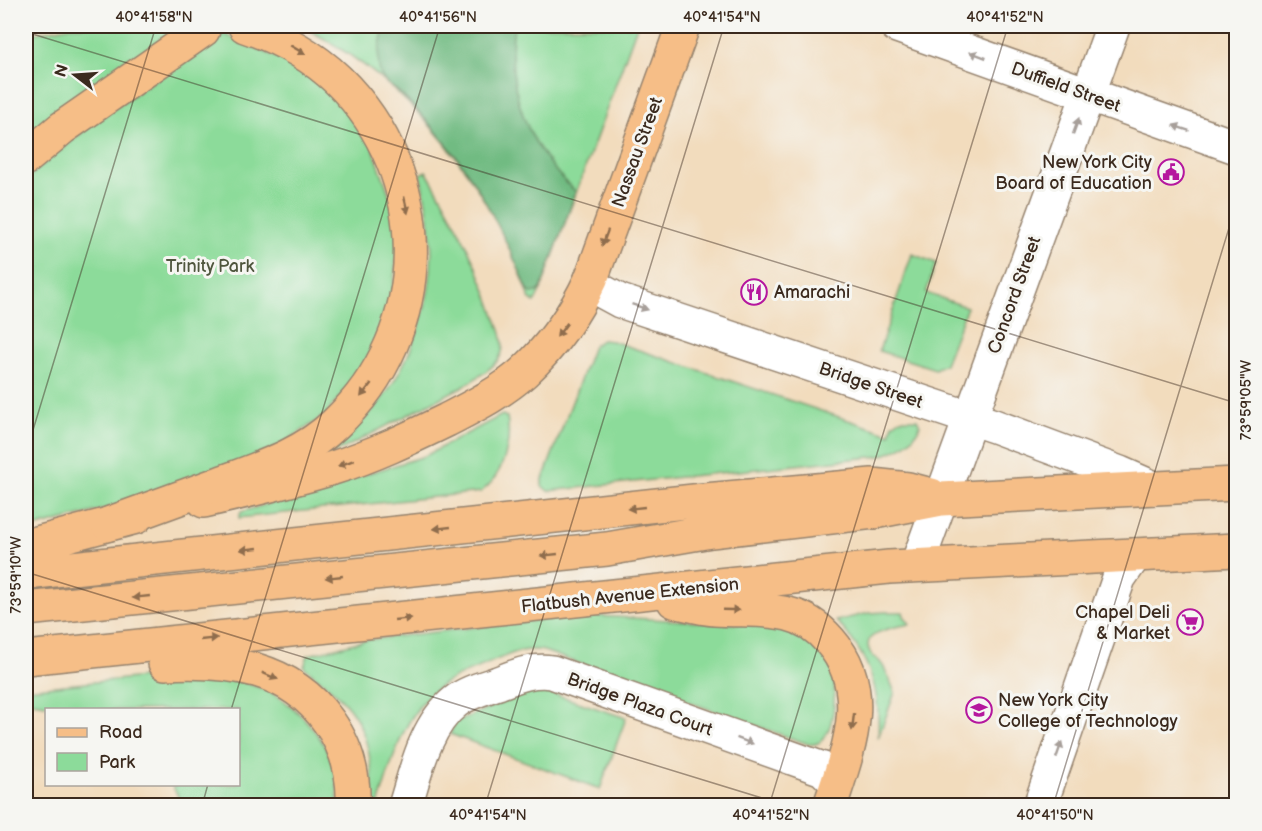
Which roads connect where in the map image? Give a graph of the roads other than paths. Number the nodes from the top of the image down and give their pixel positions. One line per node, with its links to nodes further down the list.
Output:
1 (245, 26): 14 (main road, one-way to 14)
2 (683, 26): 9 (main road, Nassau Street, one-way to 9)
3 (897, 26): 6 (street, Duffield Street, one-way to 3)
4 (1113, 26): 6 (street, Concord Street)
5 (203, 30): 8 (main road)
6 (1087, 94): 7 (street, Duffield Street, one-way to 6); 10 (street, Concord Street, one-way to 6)
7 (1236, 147)
8 (26, 158)
9 (591, 279): 10 (street, Bridge Street, one-way to 10); 14 (main road, Nassau Street, one-way to 14)
10 (970, 418): 12 (street, Bridge Street); 13 (street, Concord Street)
11 (1236, 484): 12 (main road)
12 (1154, 488): 13 (main road)
13 (941, 499): 18 (street, Concord Street); 19 (main road, one-way to 19); 21 (main road, one-way to 21)
14 (108, 524): 15 (main road)
15 (26, 546)
16 (1236, 550): 17 (main road, Flatbush Avenue Extension)
17 (1135, 555): 18 (main road, Flatbush Avenue Extension); 27 (street, one-way to 17)
18 (916, 566): 20 (main road, Flatbush Avenue Extension)
19 (26, 573)
20 (654, 593): 22 (main road, Flatbush Avenue Extension, one-way to 20); 24 (main road, one-way to 24)
21 (26, 609)
22 (26, 658)
23 (26, 664): 25 (main road, one-way to 25)
24 (833, 794): 26 (street, Bridge Plaza Court, one-way to 24)
25 (353, 806)
26 (405, 806)
27 (1040, 806)

